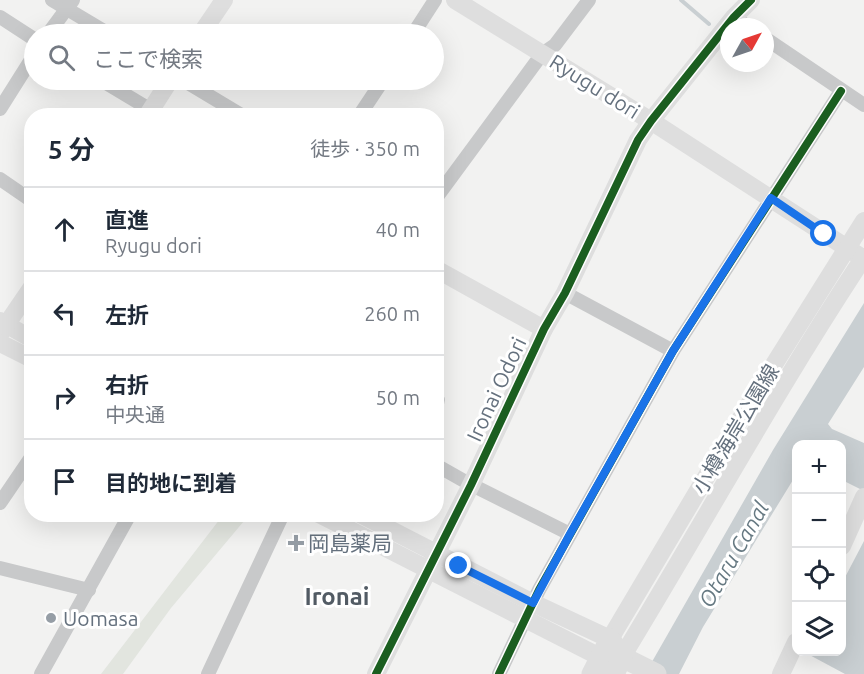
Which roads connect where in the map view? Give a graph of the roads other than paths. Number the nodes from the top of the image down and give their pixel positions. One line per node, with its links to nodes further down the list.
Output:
1 (52, 0): 7 (street)
2 (224, 0): 12 (street)
3 (435, 0): 13 (street)
4 (455, 0): 17 (street, Ryugu dori)
5 (589, 0): 17 (street)
6 (751, 0): 9 (street, Ironai Odori)
7 (70, 5): 10 (street); 11 (street)
8 (0, 17): 14 (street)
9 (743, 18)
10 (56, 24)
11 (96, 24)
12 (208, 24)
13 (419, 24)
14 (24, 33)
15 (774, 44): 23 (street)
16 (720, 45): 30 (street, Ironai Odori)
17 (542, 54): 30 (street, Ryugu dori); 32 (street)
18 (24, 71): 29 (street)
19 (116, 90): 25 (street)
20 (166, 90): 26 (street)
21 (200, 90): 27 (street)
22 (376, 90): 28 (street)
23 (842, 91): 24 (street); 34 (street)
24 (864, 105)
25 (144, 108)
26 (156, 108)
27 (230, 108)
28 (364, 108)
29 (0, 109)
30 (651, 121): 34 (street, Ryugu dori); 39 (street, Ironai Odori)
31 (0, 179): 33 (street)
32 (444, 187)
33 (24, 196)
34 (771, 198): 36 (street, Ryugu dori); 45 (street)
35 (864, 221): 36 (street, 小樽海岸公園線)
36 (847, 247): 37 (street, Ryugu dori); 63 (street, 小樽海岸公園線)
37 (864, 258): 64 (street, 小樽海岸公園線)
38 (444, 273): 42 (street)
39 (565, 293): 42 (street, Ironai Odori); 45 (street)
40 (24, 297): 41 (street)
41 (2, 326): 43 (street)
42 (544, 329): 49 (street, Ironai Odori)
43 (24, 336)
44 (0, 343): 46 (street)
45 (673, 351): 56 (street)
46 (24, 355)
47 (24, 468): 50 (street)
48 (444, 470): 49 (street)
49 (471, 485): 56 (street); 58 (street, Ironai Odori)
50 (0, 503)
51 (861, 504): 57 (street)
52 (126, 522): 60 (street)
53 (279, 522): 67 (street)
54 (338, 522): 58 (street)
55 (372, 522): 58 (street)
56 (570, 534): 61 (street)
57 (846, 537)
58 (432, 562): 61 (street); 68 (street, Ironai Odori)
59 (0, 568): 60 (street)
60 (89, 590): 66 (street)
61 (530, 611): 63 (street); 69 (street)
62 (792, 651): 70 (street)
63 (601, 657): 64 (main road)
64 (618, 666): 65 (main road)
65 (650, 671)
66 (41, 674)
67 (208, 674)
68 (376, 674)
69 (499, 674)
70 (781, 674)

